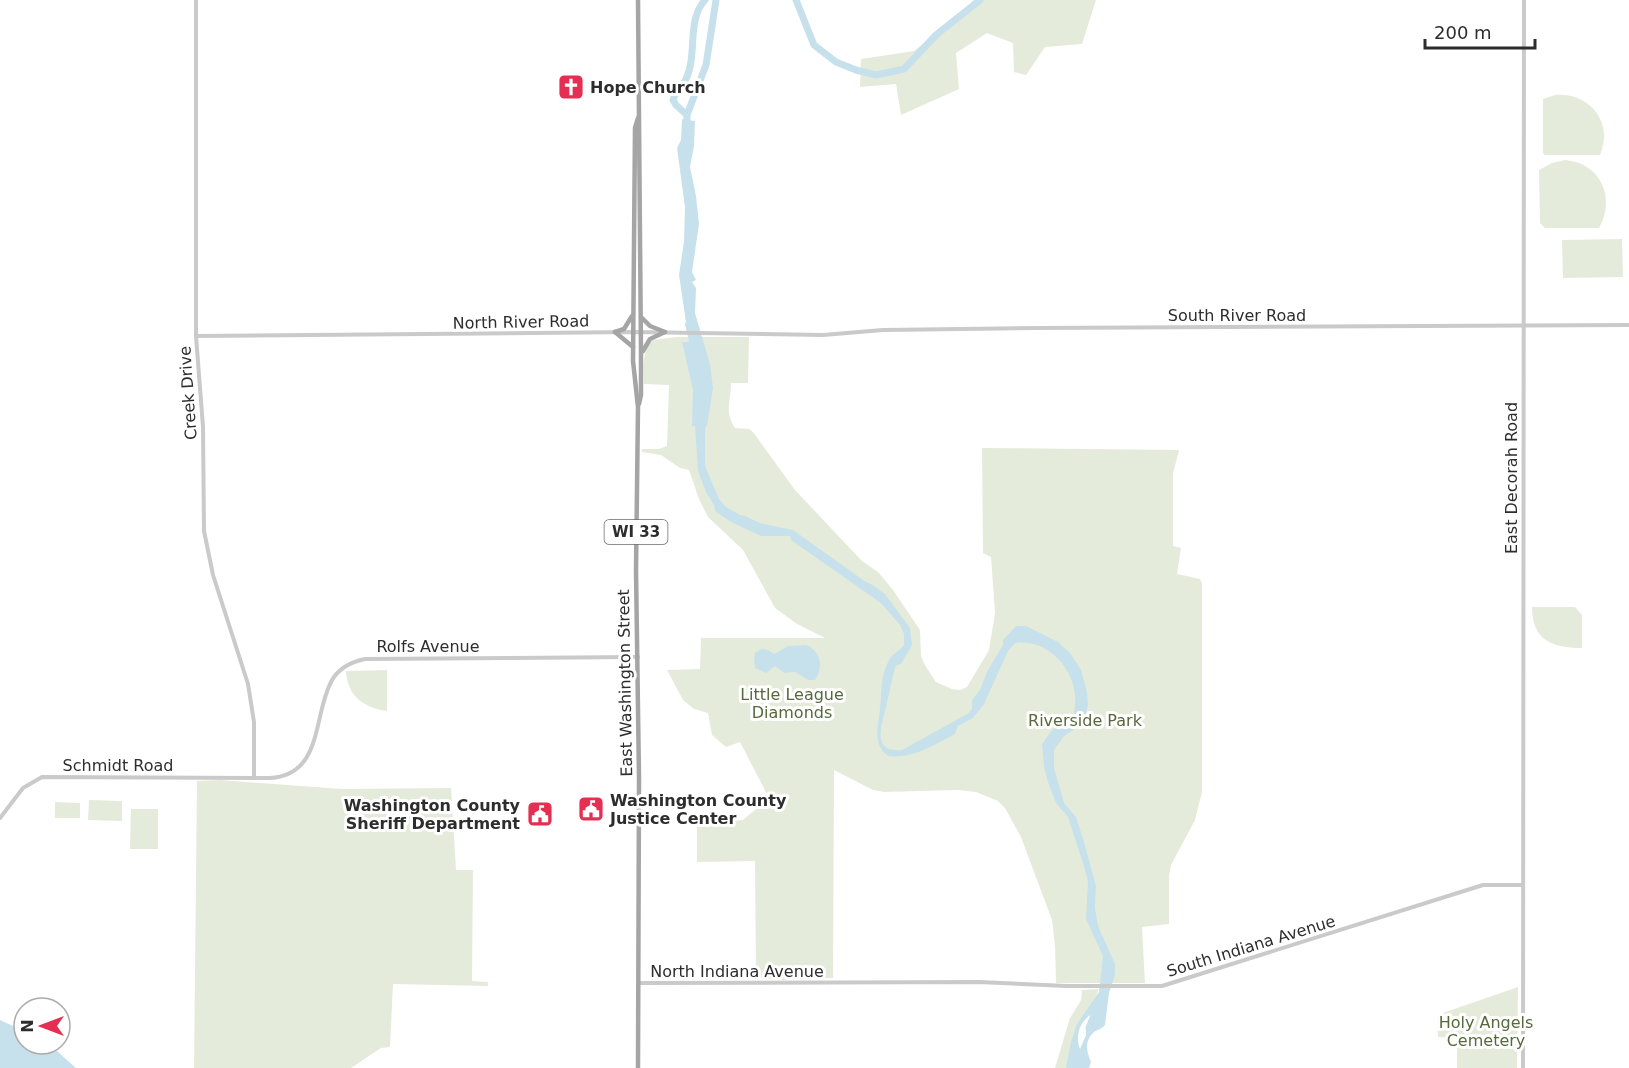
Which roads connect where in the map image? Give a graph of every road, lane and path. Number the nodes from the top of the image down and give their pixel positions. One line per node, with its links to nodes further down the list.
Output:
1 (196, 0): 14 (street, Creek Drive)
2 (638, 0): 4 (main road, East Washington Street / WI 33)
3 (1524, 0): 8 (street, East Decorah Road)
4 (638, 118): 5 (main road, East Washington Street / WI 33); 6 (main road, East Washington Street / WI 33)
5 (634, 313): 9 (main road); 10 (main road, East Washington Street / WI 33)
6 (641, 317): 11 (main road, East Washington Street / WI 33); 12 (main road)
7 (1629, 325): 8 (street, South River Road)
8 (1523, 326): 13 (street, South River Road); 21 (street, East Decorah Road)
9 (615, 332): 10 (street, North River Road); 14 (street, North River Road); 15 (main road)
10 (634, 332): 11 (street, North River Road); 15 (main road, East Washington Street / WI 33)
11 (641, 332): 12 (street, North River Road); 16 (main road, East Washington Street / WI 33)
12 (665, 332): 13 (street, North River Road); 16 (main road)
13 (846, 335)
14 (196, 336): 19 (street, Creek Drive)
15 (633, 347): 17 (main road, East Washington Street / WI 33)
16 (641, 354): 17 (main road, East Washington Street / WI 33)
17 (638, 407): 18 (main road, East Washington Street / WI 33)
18 (638, 657): 19 (street, Rolfs Avenue); 22 (main road, East Washington Street / WI 33)
19 (254, 777): 20 (street, Schmidt Road)
20 (0, 818)
21 (1523, 885): 23 (street, South Indiana Avenue); 25 (street, East Decorah Road)
22 (638, 983): 23 (street, North Indiana Avenue); 24 (main road, East Washington Street / WI 33)
23 (835, 983)
24 (638, 1068)
25 (1522, 1068)

